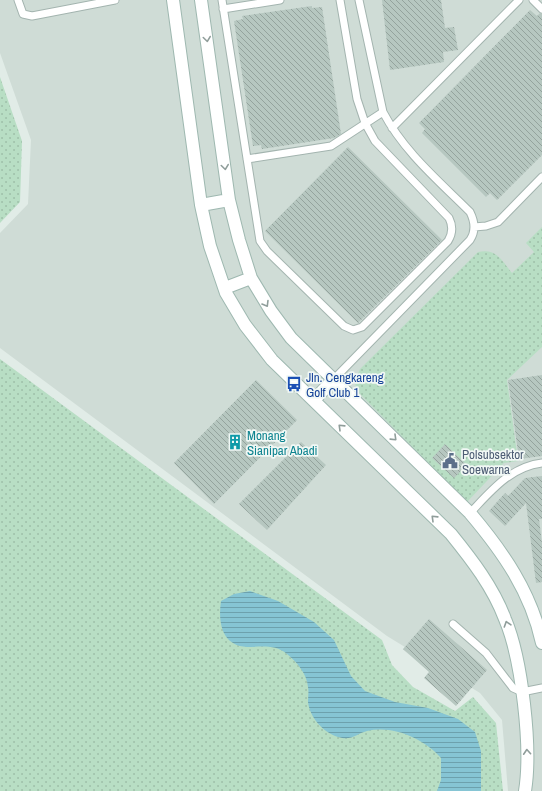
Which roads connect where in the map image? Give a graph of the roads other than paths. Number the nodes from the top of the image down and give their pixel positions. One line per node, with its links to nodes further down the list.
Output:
1 (18, 0): 2 (lane)
2 (115, 0)
3 (173, 0): 19 (street)
4 (202, 0): 18 (street, one-way to 18)
5 (222, 0): 11 (lane)
6 (280, 0): 11 (lane)
7 (340, 0): 14 (lane)
8 (359, 0): 13 (lane)
9 (519, 0): 15 (lane)
10 (533, 0): 12 (lane)
11 (223, 9): 16 (lane)
12 (542, 9)
13 (383, 112): 14 (lane); 15 (lane)
14 (366, 123): 16 (lane); 16 (lane)
15 (392, 128): 20 (lane)
16 (246, 159)
17 (542, 177): 20 (lane)
18 (229, 200): 19 (street); 21 (street)
19 (201, 205): 22 (street)
20 (474, 227): 23 (lane)
21 (251, 278): 22 (street); 23 (street, one-way to 23)
22 (225, 288): 24 (street)
23 (334, 379): 24 (street); 26 (street, one-way to 26)
24 (314, 400): 30 (street, one-way to 24)
25 (542, 463): 26 (lane)
26 (470, 513): 28 (street)
27 (453, 624): 30 (lane)
28 (542, 643)
29 (542, 688): 30 (lane)
30 (522, 692): 31 (street, one-way to 30)
31 (525, 791)

